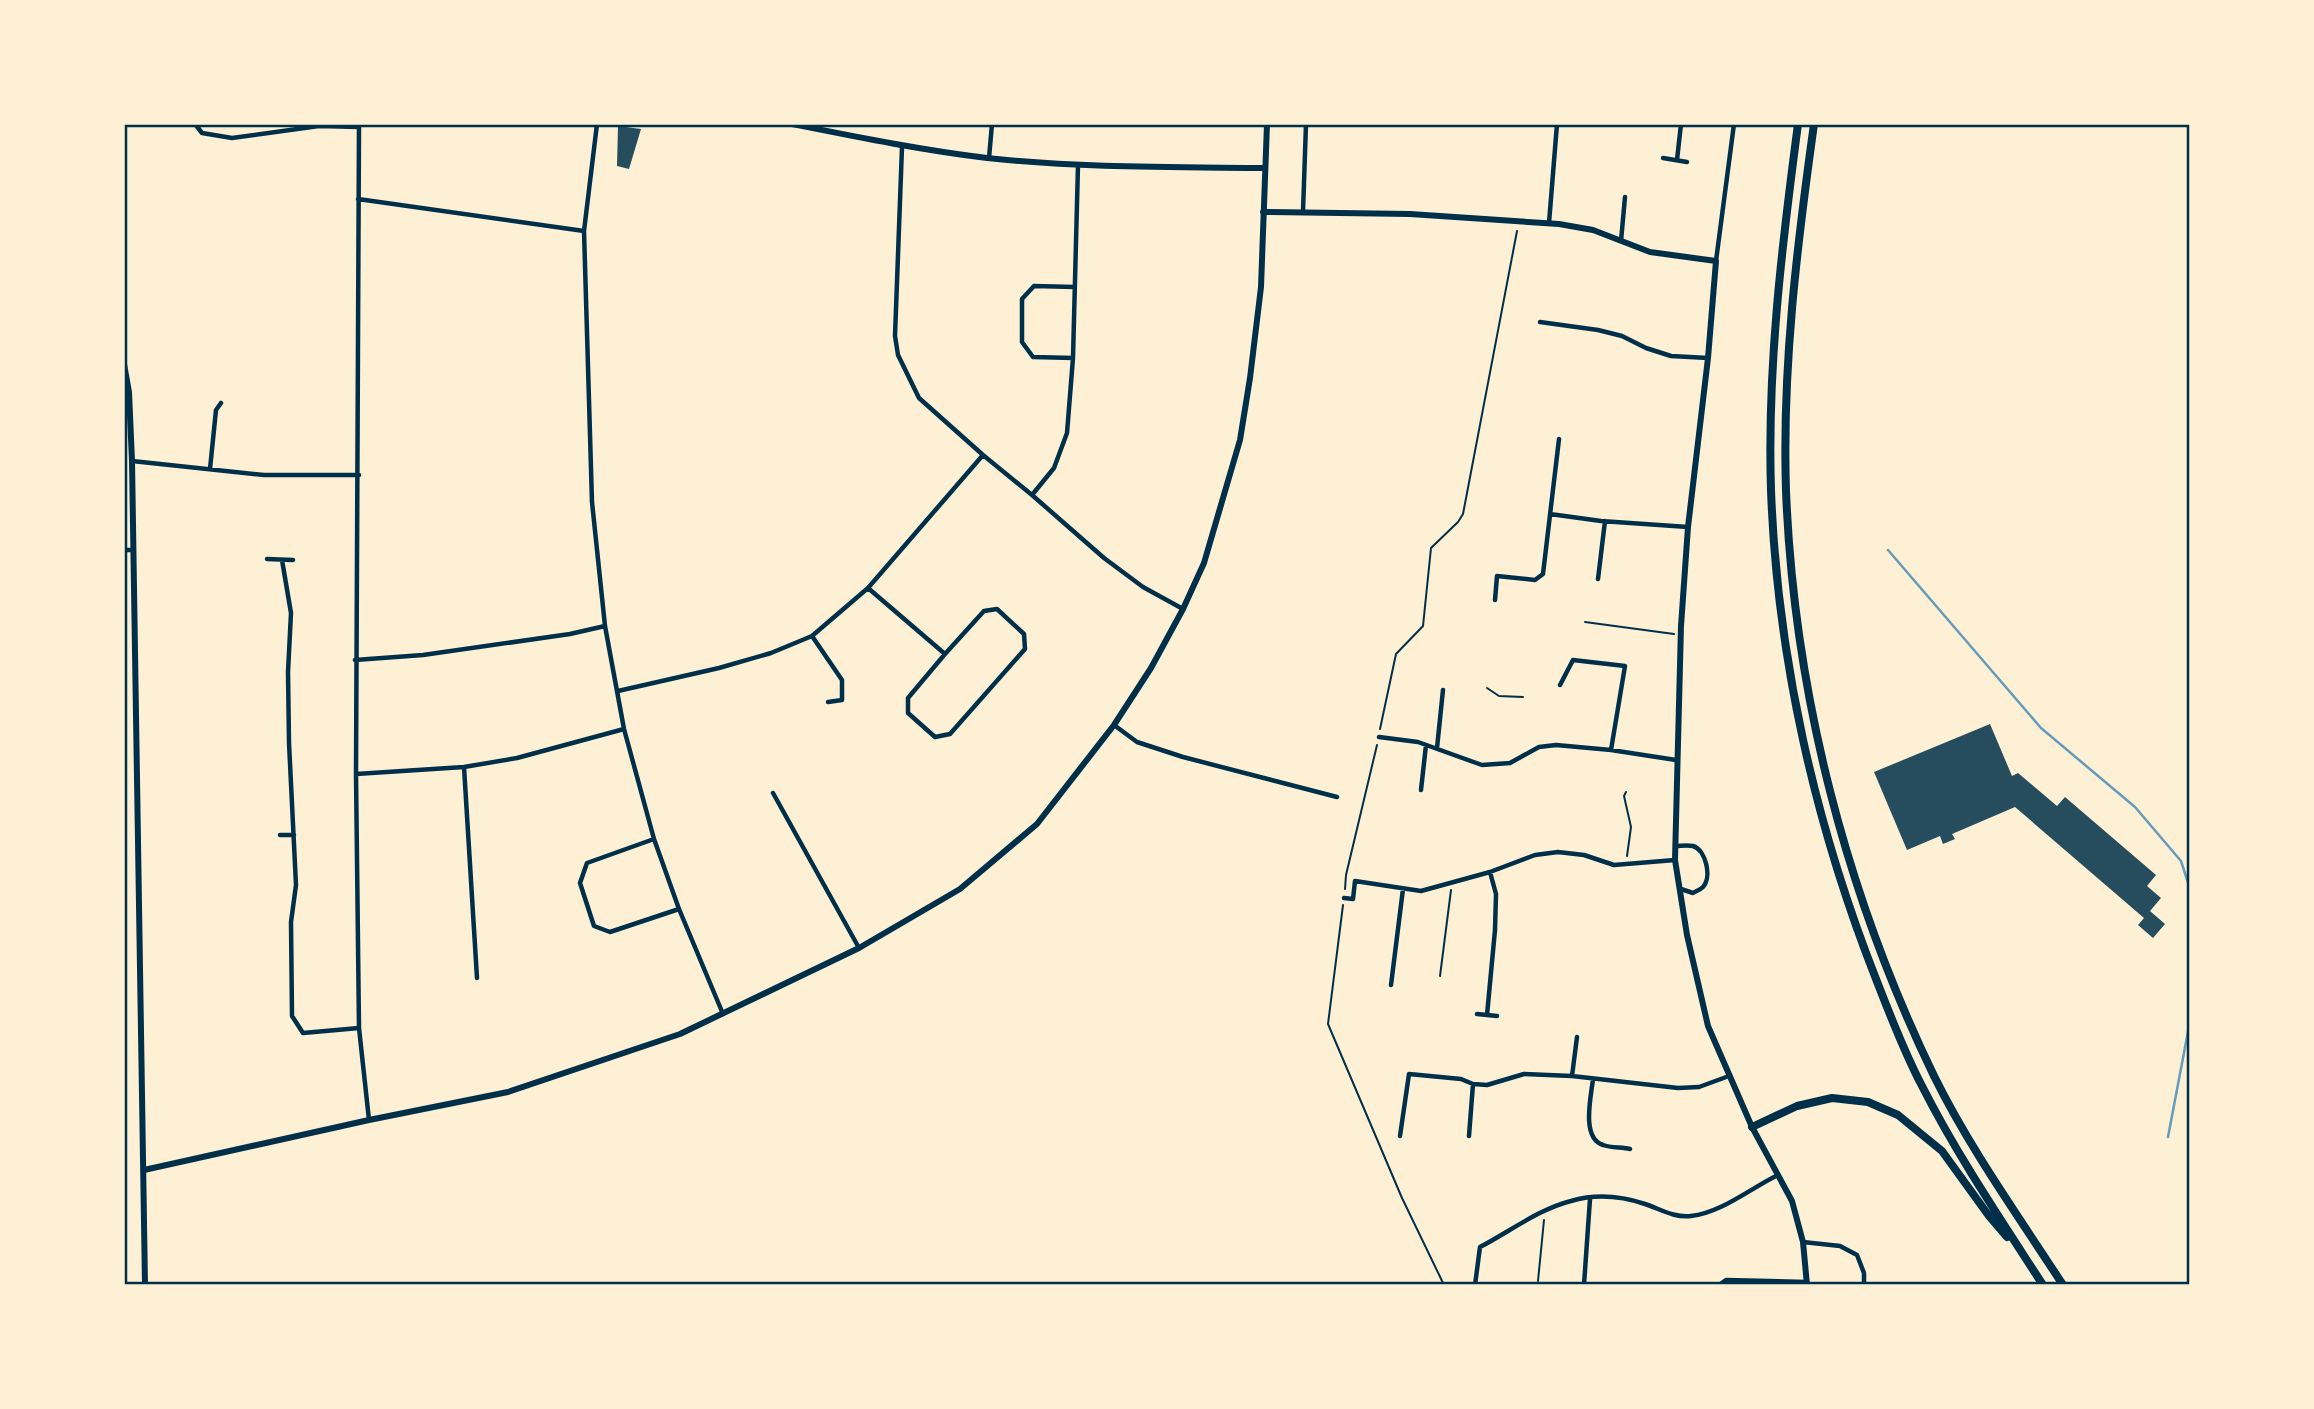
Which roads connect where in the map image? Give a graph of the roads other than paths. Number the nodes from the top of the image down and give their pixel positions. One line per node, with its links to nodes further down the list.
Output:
1 (195, 124): 12 (street)
2 (597, 124): 25 (street)
3 (792, 124): 13 (street)
4 (992, 124): 14 (street)
5 (1267, 124): 19 (street)
6 (1306, 124): 23 (street)
7 (1558, 124): 24 (street)
8 (1681, 124): 16 (street)
9 (1734, 124): 27 (street)
10 (1798, 124): 105 (highway)
11 (1814, 124): 113 (highway)
12 (359, 125): 21 (street)
13 (902, 146): 14 (street); 36 (street)
14 (989, 158): 18 (street)
15 (1662, 158): 16 (street)
16 (1677, 160): 17 (street)
17 (1687, 162)
18 (1078, 165): 19 (street); 28 (street)
19 (1264, 168): 22 (street)
20 (1625, 197): 26 (street)
21 (358, 199): 25 (street); 39 (street)
22 (1263, 212): 23 (street); 52 (street)
23 (1303, 212): 24 (street)
24 (1549, 223): 26 (street)
25 (584, 231): 53 (street)
26 (1620, 241): 27 (street)
27 (1716, 261): 31 (street)
28 (1075, 287): 30 (street); 30 (street)
29 (1540, 322): 31 (street)
30 (1073, 358): 40 (street)
31 (1708, 358): 43 (street)
32 (124, 364): 33 (street)
33 (126, 392): 37 (street)
34 (221, 403): 38 (street)
35 (1559, 439): 41 (street)
36 (983, 456): 40 (street); 50 (street)
37 (132, 461): 38 (street); 45 (street)
38 (210, 468): 39 (street)
39 (359, 475): 56 (street)
40 (1032, 495): 52 (street)
41 (1550, 514): 42 (street); 51 (street)
42 (1605, 521): 43 (street); 49 (street)
43 (1688, 527): 67 (street)
44 (124, 550): 45 (street)
45 (133, 550): 101 (street)
46 (267, 559): 48 (street)
47 (293, 560): 48 (street)
48 (282, 561): 74 (street)
49 (1598, 579)
50 (868, 587): 54 (street); 55 (street)
51 (1494, 600)
52 (1183, 609): 61 (street)
53 (605, 626): 56 (street); 59 (street)
54 (812, 636): 59 (street); 60 (street)
55 (945, 654): 55 (street)
56 (355, 660): 69 (street)
57 (1560, 685): 66 (street)
58 (1443, 690): 65 (street)
59 (618, 691): 62 (street)
60 (828, 702)
61 (1114, 725): 72 (street); 83 (street)
62 (624, 729): 68 (street); 75 (street)
63 (1379, 737): 64 (street)
64 (1426, 745): 65 (street); 70 (street)
65 (1437, 748): 66 (street)
66 (1611, 750): 67 (street)
67 (1676, 761): 76 (street)
68 (464, 767): 69 (street); 84 (street)
69 (356, 774): 90 (street)
70 (1421, 790)
71 (773, 793): 83 (street)
72 (1337, 797)
73 (280, 835): 74 (street)
74 (295, 835): 90 (street)
75 (654, 839): 82 (street); 82 (street)
76 (1675, 846): 77 (street); 80 (street)
77 (1675, 860): 78 (street); 80 (street)
78 (1490, 872): 79 (street); 88 (street)
79 (1402, 889): 81 (street); 85 (street)
80 (1681, 890): 93 (street)
81 (1344, 898)
82 (679, 909): 87 (street)
83 (859, 948): 87 (street)
84 (477, 978)
85 (1391, 985)
86 (1477, 1014): 88 (street)
87 (724, 1015): 96 (street)
88 (1487, 1015): 89 (street)
89 (1497, 1016)
90 (359, 1028): 96 (street)
91 (1577, 1037): 92 (street)
92 (1572, 1076): 94 (street); 95 (street)
93 (1729, 1076): 94 (street); 97 (street)
94 (1593, 1079): 100 (street)
95 (1473, 1084): 98 (street); 99 (street)
96 (369, 1120): 101 (street)
97 (1752, 1127): 102 (street); 105 (highway)
98 (1400, 1136)
99 (1469, 1136)
100 (1630, 1149)
101 (144, 1170): 107 (street)
102 (1778, 1175): 103 (street); 104 (street)
103 (1590, 1199): 108 (street); 109 (street)
104 (1803, 1242): 106 (street); 111 (street)
105 (2027, 1260): 112 (highway)
106 (1807, 1283): 110 (street)
107 (145, 1285)
108 (1475, 1285)
109 (1584, 1285)
110 (1718, 1285)
111 (1864, 1285)
112 (2043, 1285)
113 (2063, 1285)

